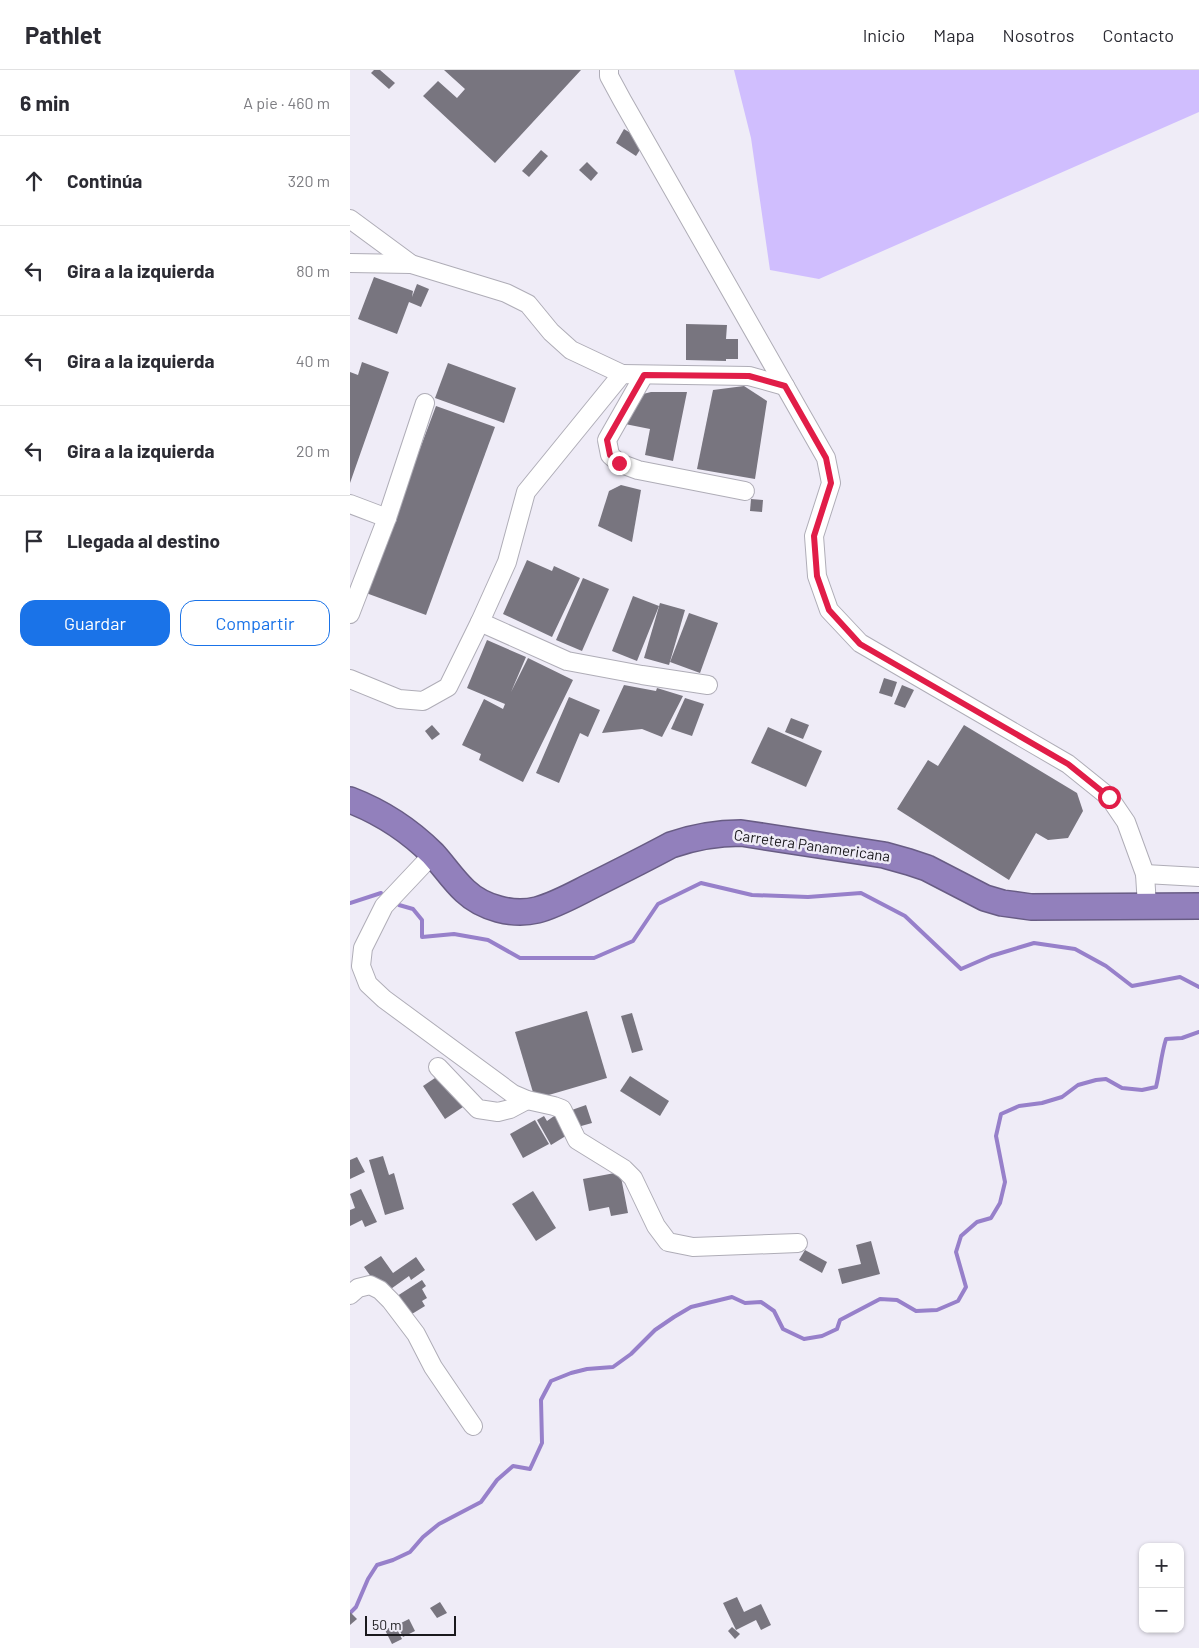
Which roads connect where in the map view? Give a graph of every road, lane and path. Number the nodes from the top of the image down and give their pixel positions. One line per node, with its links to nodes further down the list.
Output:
1 (608, 72): 7 (street)
2 (350, 219): 4 (street)
3 (350, 263): 4 (street)
4 (411, 264): 5 (street)
5 (622, 374): 6 (street); 13 (street)
6 (644, 375): 7 (street); 9 (street)
7 (785, 386): 18 (street)
8 (425, 403): 11 (street)
9 (745, 491)
10 (350, 504): 11 (street)
11 (387, 518): 12 (street)
12 (350, 614)
13 (480, 622): 14 (street); 15 (street)
14 (350, 679)
15 (708, 685)
16 (350, 800): 17 (highway, Carretera Panamericana)
17 (433, 854): 20 (highway, Carretera Panamericana); 23 (street)
18 (1145, 874): 19 (street); 20 (street)
19 (1199, 877)
20 (1147, 906): 21 (highway, Carretera Panamericana)
21 (1199, 906)
22 (438, 1067): 23 (street)
23 (527, 1100): 24 (street)
24 (798, 1243)
25 (350, 1295): 26 (street)
26 (473, 1426)

